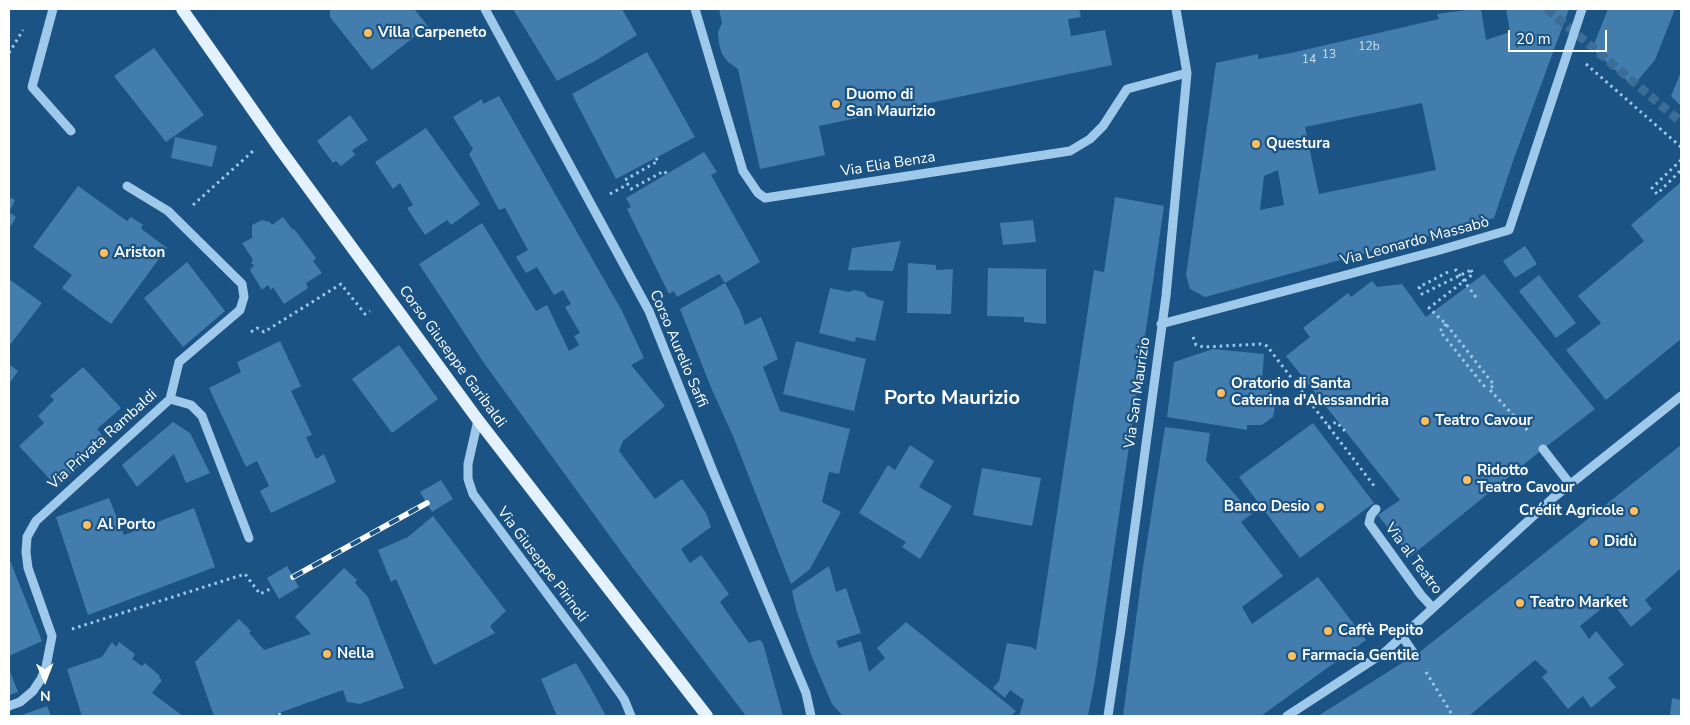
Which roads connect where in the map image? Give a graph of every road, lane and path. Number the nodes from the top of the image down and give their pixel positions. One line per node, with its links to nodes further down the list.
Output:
1 (53, 9): 9 (street)
2 (182, 9): 10 (main road, Corso Giuseppe Garibaldi)
3 (485, 9): 43 (street, Corso Aurelio Saffi)
4 (695, 9): 8 (street, Via Elia Benza)
5 (1176, 9): 8 (street, Via San Maurizio)
6 (1582, 9): 7 (street, Via Leonardo Massabò)
7 (1569, 49): 11 (path); 20 (street, Via Leonardo Massabò)
8 (1187, 73): 20 (street, Via San Maurizio)
9 (71, 131)
10 (270, 136): 17 (path); 18 (main road, Corso Giuseppe Garibaldi)
11 (1681, 147)
12 (656, 158): 15 (path)
13 (1681, 160): 14 (path)
14 (1681, 170)
15 (666, 174)
16 (127, 186): 17 (street, Via Privata Rambaldi)
17 (176, 220): 26 (street, Via Privata Rambaldi)
18 (388, 297): 22 (path); 27 (main road, Corso Giuseppe Garibaldi)
19 (1478, 300): 21 (path)
20 (1161, 324): 44 (street, Via San Maurizio)
21 (1446, 324): 24 (path); 28 (path)
22 (250, 333)
23 (1222, 346): 29 (path, Via al Teatro)
24 (1482, 388)
25 (1681, 396): 32 (street)
26 (170, 400): 34 (street); 37 (street, Via Privata Rambaldi)
27 (478, 420): 41 (street, Via Giuseppe Pirinoli); 42 (main road, Corso Giuseppe Garibaldi)
28 (1521, 423)
29 (1328, 427): 30 (path); 33 (path, Via al Teatro)
30 (1347, 432)
31 (1543, 449): 32 (street)
32 (1570, 484): 36 (street)
33 (1376, 509): 36 (street, Via al Teatro)
34 (249, 538)
35 (272, 588): 37 (path)
36 (1433, 608): 38 (street)
37 (52, 636): 40 (street)
38 (1402, 636): 39 (street); 45 (street)
39 (1415, 655): 46 (path)
40 (9, 706)
41 (631, 716)
42 (707, 716)
43 (811, 716)
44 (1108, 716)
45 (1287, 716)
46 (1453, 716)

